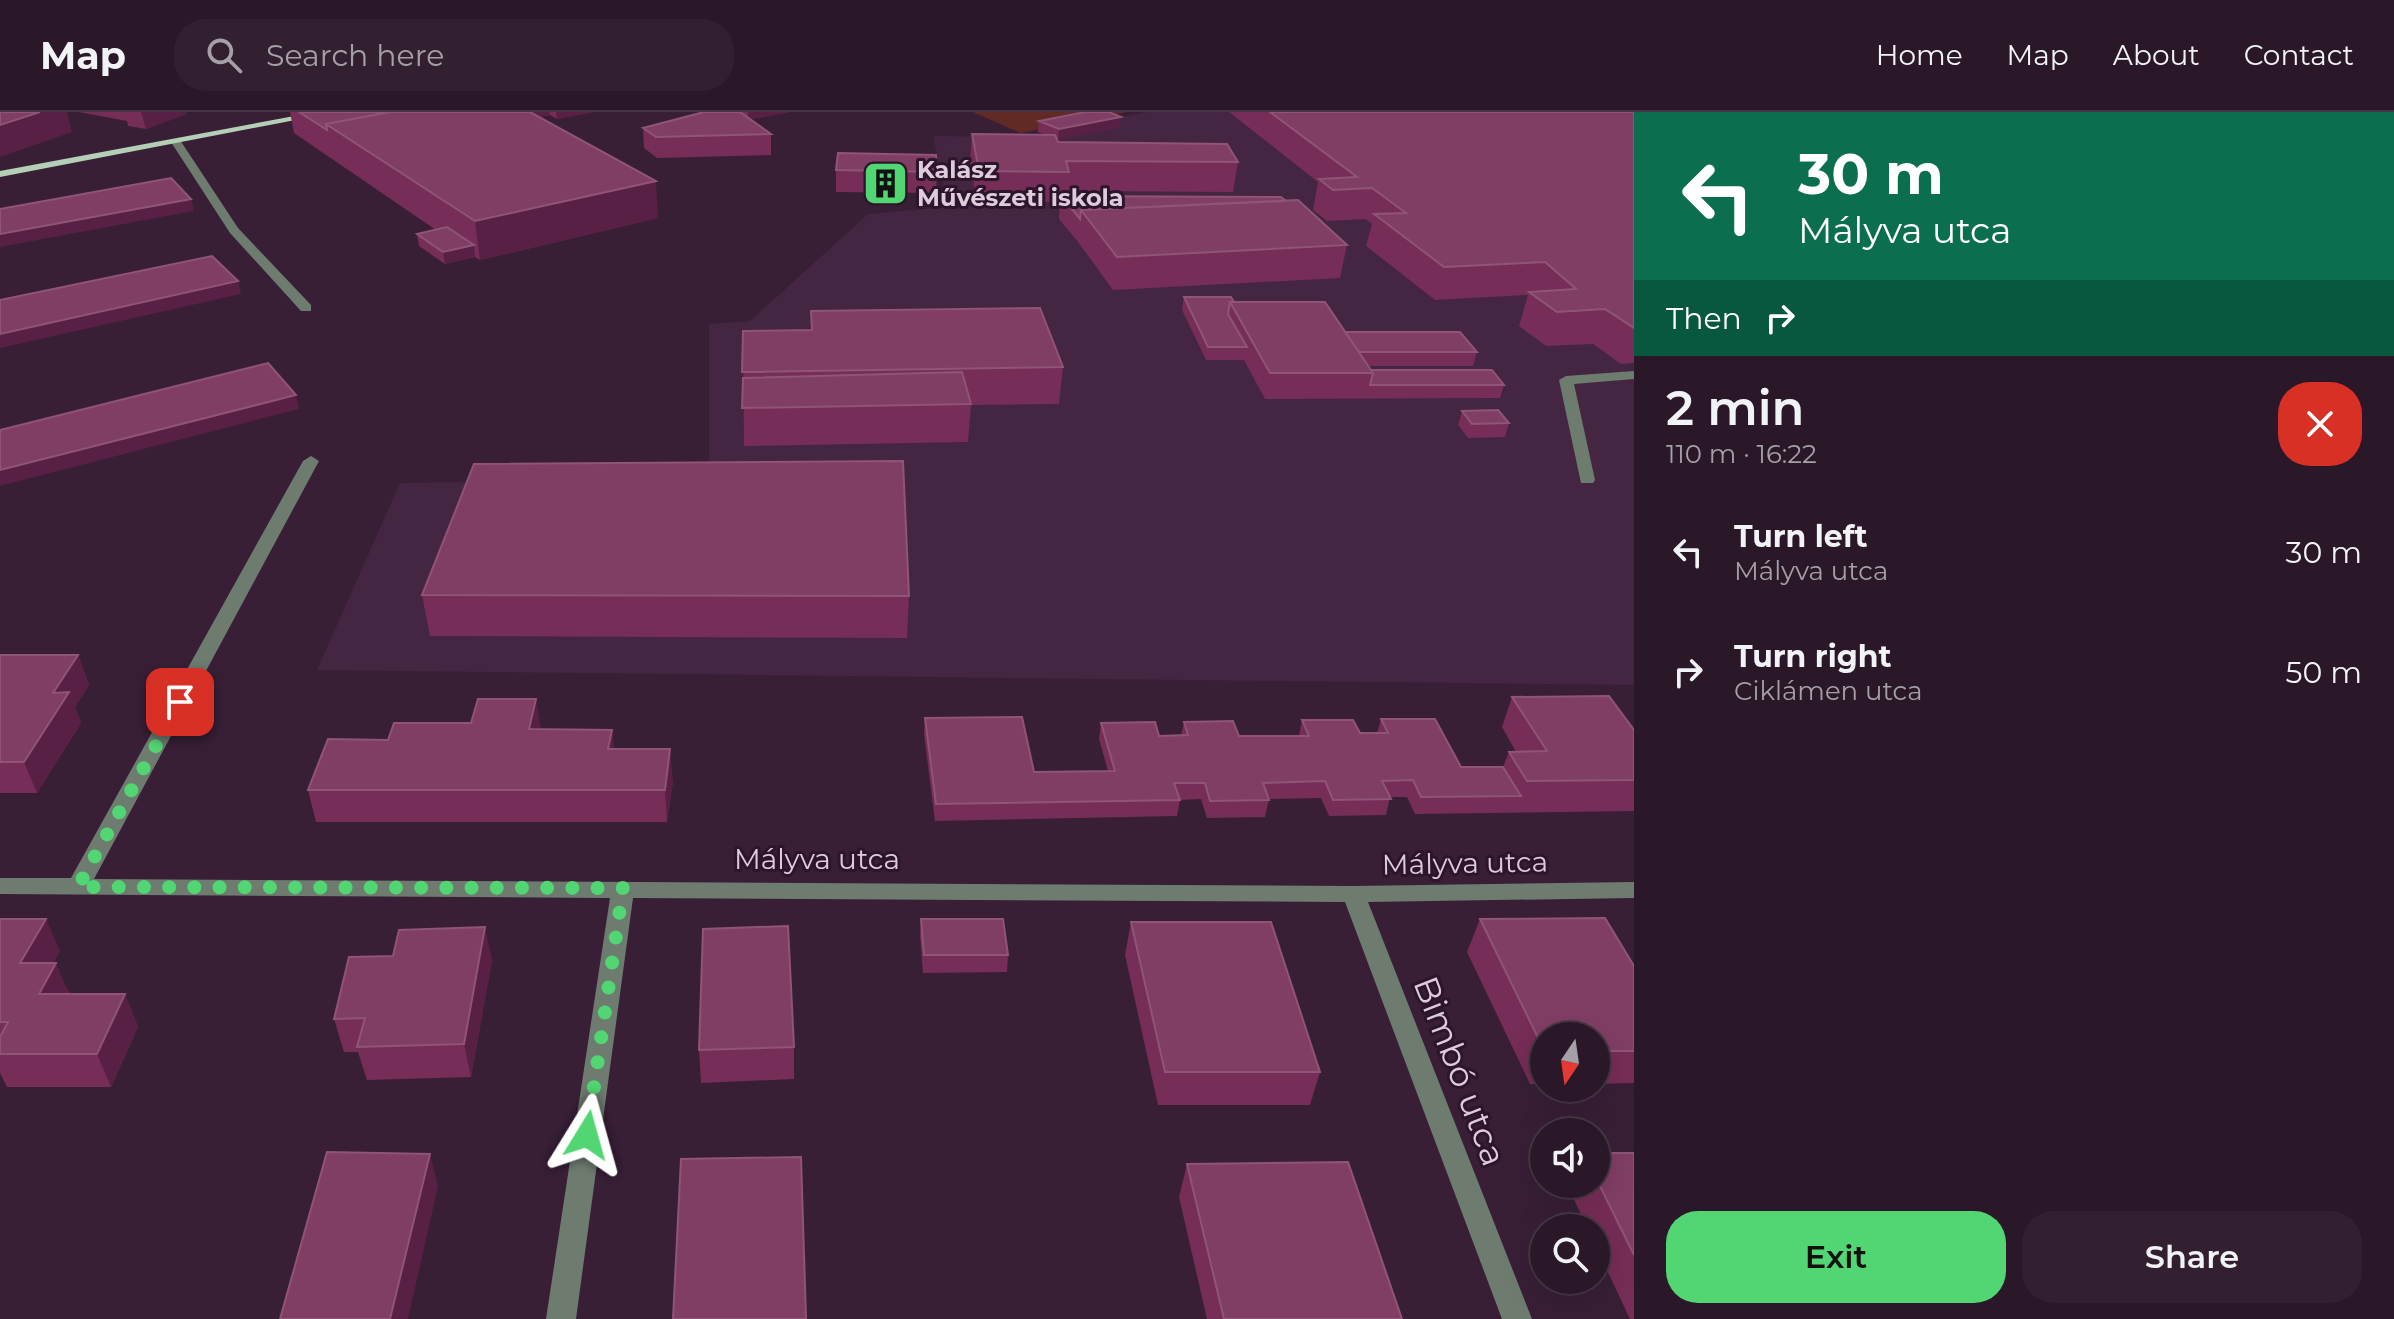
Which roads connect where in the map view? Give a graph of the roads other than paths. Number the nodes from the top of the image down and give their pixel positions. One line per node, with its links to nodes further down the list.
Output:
1 (332, 112): 2 (main road)
2 (176, 142): 3 (main road); 4 (street)
3 (0, 174)
4 (306, 308)
5 (1634, 375): 7 (street)
6 (311, 461): 9 (street)
7 (1587, 480)
8 (0, 886): 9 (street, Mályva utca)
9 (78, 887): 10 (street, Mályva utca)
10 (623, 888): 12 (street, Mályva utca); 13 (street)
11 (1634, 890): 12 (street, Mályva utca)
12 (1353, 894): 14 (street, Bimbó utca)
13 (561, 1319)
14 (1517, 1319)

